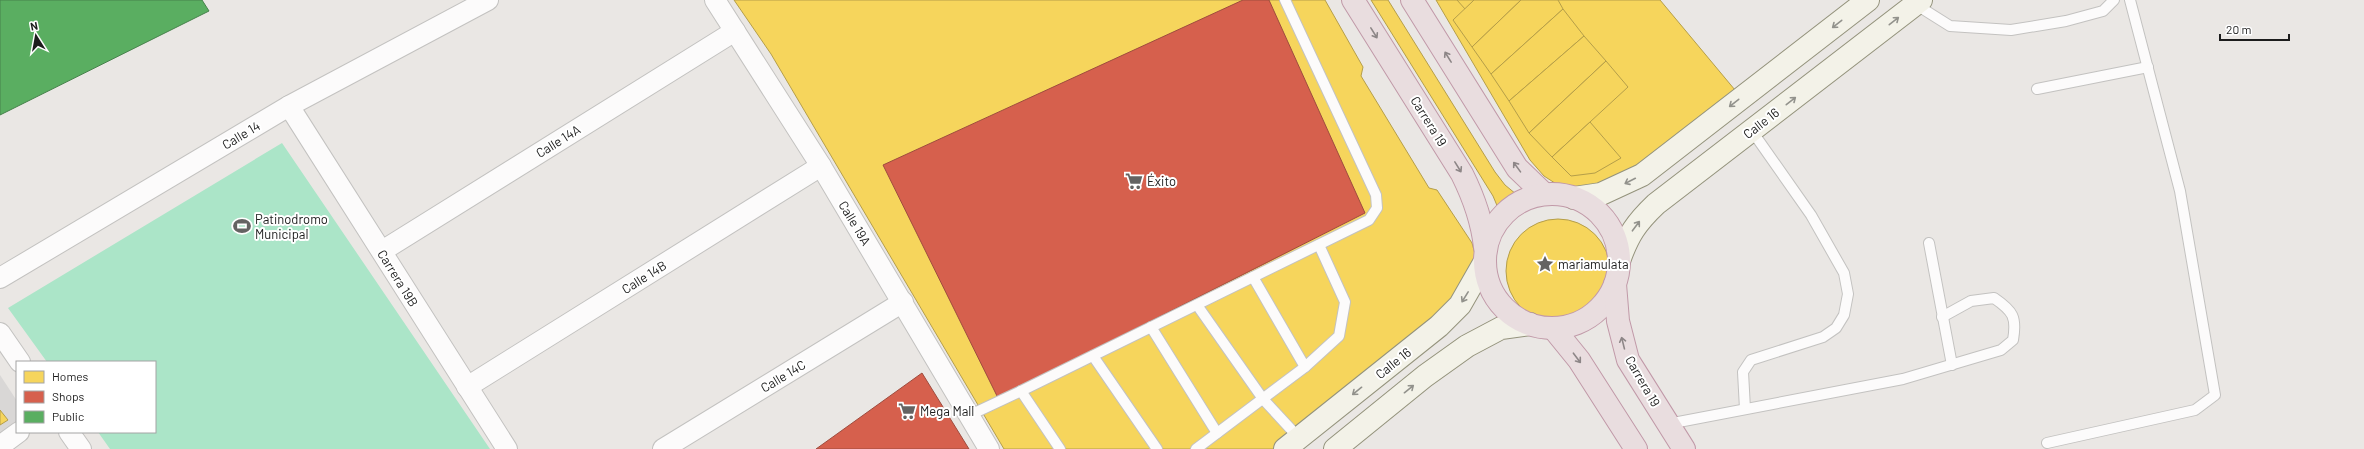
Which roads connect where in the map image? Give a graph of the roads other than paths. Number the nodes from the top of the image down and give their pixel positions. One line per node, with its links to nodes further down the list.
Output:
1 (488, 0): 13 (street, Calle 14)
2 (715, 0): 10 (street, Calle 19A)
3 (1285, 0): 19 (lane)
4 (1354, 0): 21 (highway, Carrera 19, one-way to 21)
5 (1412, 0): 16 (highway, one-way to 5)
6 (1868, 0): 17 (main road, one-way to 17)
7 (2114, 0): 9 (lane)
8 (2130, 0): 11 (lane)
9 (1918, 2): 14 (main road, Calle 16, one-way to 9)
10 (735, 31): 15 (street, Calle 19A); 20 (street, Calle 14A)
11 (2148, 67): 12 (lane); 46 (lane)
12 (2037, 88)
13 (289, 106): 20 (street, Carrera 19B); 24 (street, Calle 14)
14 (1752, 131): 22 (main road, Calle 16, one-way to 14); 40 (lane)
15 (821, 166): 26 (street, Calle 19A); 37 (street, Calle 14B)
16 (1544, 194): 17 (highway); 21 (highway)
17 (1574, 198): 22 (highway)
18 (1929, 243): 28 (lane)
19 (1319, 245): 23 (lane); 36 (lane)
20 (382, 251): 37 (street, Carrera 19B)
21 (1485, 257): 29 (highway); 47 (main road, Calle 16, one-way to 47)
22 (1619, 261): 25 (highway)
23 (1253, 277): 27 (lane); 36 (lane)
24 (0, 278)
25 (1615, 284): 31 (highway); 42 (highway, Carrera 19, one-way to 25)
26 (903, 302): 41 (street, Calle 19A); 51 (street, Calle 14C)
27 (1197, 305): 30 (lane); 39 (lane)
28 (1942, 317): 35 (lane); 35 (lane)
29 (1530, 324): 31 (highway); 56 (main road, one-way to 29)
30 (1151, 327): 33 (lane); 45 (lane)
31 (1553, 328): 57 (highway, one-way to 57)
32 (0, 333): 34 (street)
33 (1093, 356): 38 (lane); 54 (lane)
34 (19, 361)
35 (1952, 365): 40 (lane)
36 (1305, 366): 39 (lane)
37 (467, 387): 50 (street, Carrera 19B)
38 (1020, 391): 41 (lane); 53 (lane)
39 (1263, 399): 45 (lane); 47 (lane)
40 (1745, 409): 42 (lane)
41 (970, 415): 52 (street, Calle 19A)
42 (1668, 424): 58 (highway, Carrera 19)
43 (18, 433): 48 (street)
44 (70, 433): 49 (street)
45 (1217, 433): 55 (lane)
46 (2047, 443)
47 (1292, 444)
48 (0, 446)
49 (81, 449)
50 (507, 449)
51 (663, 449)
52 (989, 449)
53 (1060, 449)
54 (1157, 449)
55 (1196, 449)
56 (1335, 449)
57 (1636, 449)
58 (1684, 449)

